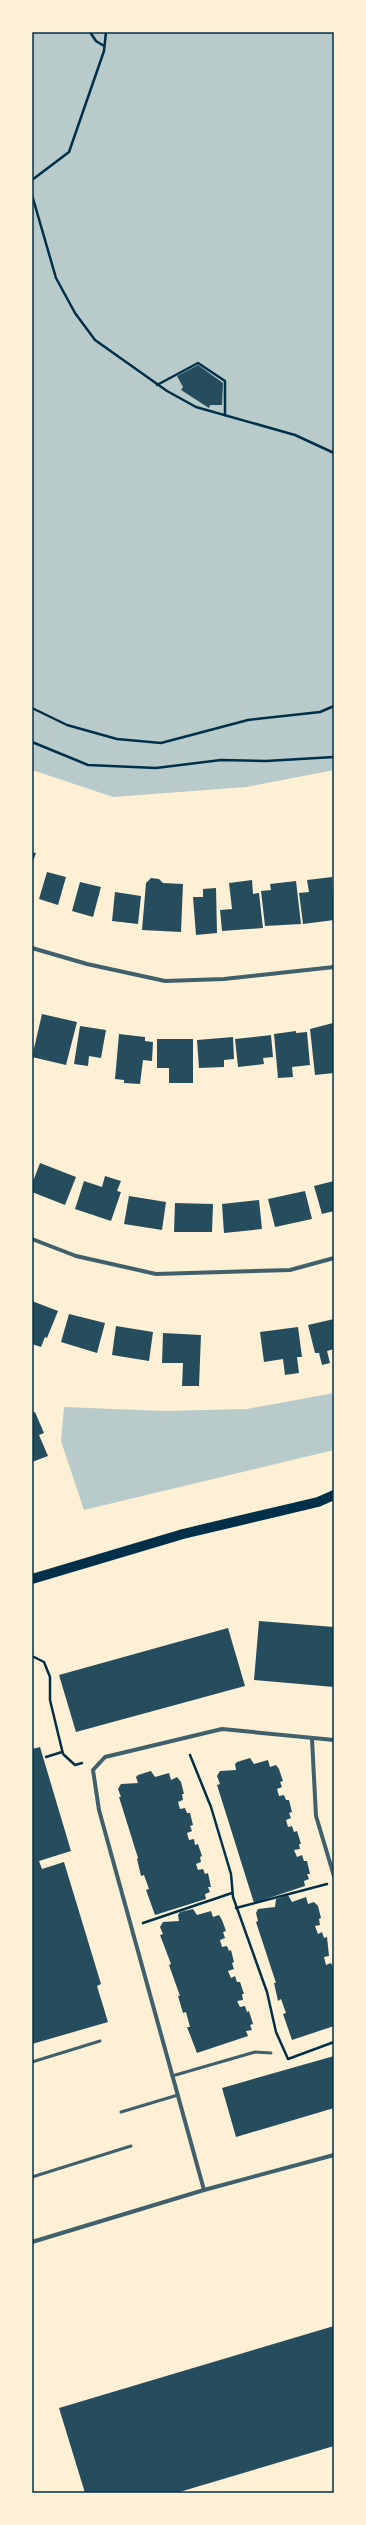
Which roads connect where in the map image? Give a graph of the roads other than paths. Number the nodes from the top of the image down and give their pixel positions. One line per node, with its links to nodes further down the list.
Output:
1 (32, 948): 2 (street)
2 (334, 967)
3 (32, 1238): 4 (street)
4 (334, 1258)
5 (334, 1495): 6 (main road)
6 (318, 1502): 7 (main road); 8 (main road)
7 (334, 1503)
8 (32, 1578)
9 (312, 1739): 10 (street); 11 (street); 15 (street)
10 (334, 1740)
11 (334, 1875)
12 (100, 2041): 14 (lane)
13 (271, 2053): 15 (lane)
14 (32, 2062)
15 (172, 2076): 16 (street)
16 (178, 2095): 17 (lane); 21 (street)
17 (121, 2112)
18 (131, 2146): 20 (lane)
19 (334, 2155): 21 (street)
20 (32, 2177)
21 (204, 2190): 22 (street)
22 (32, 2242)

